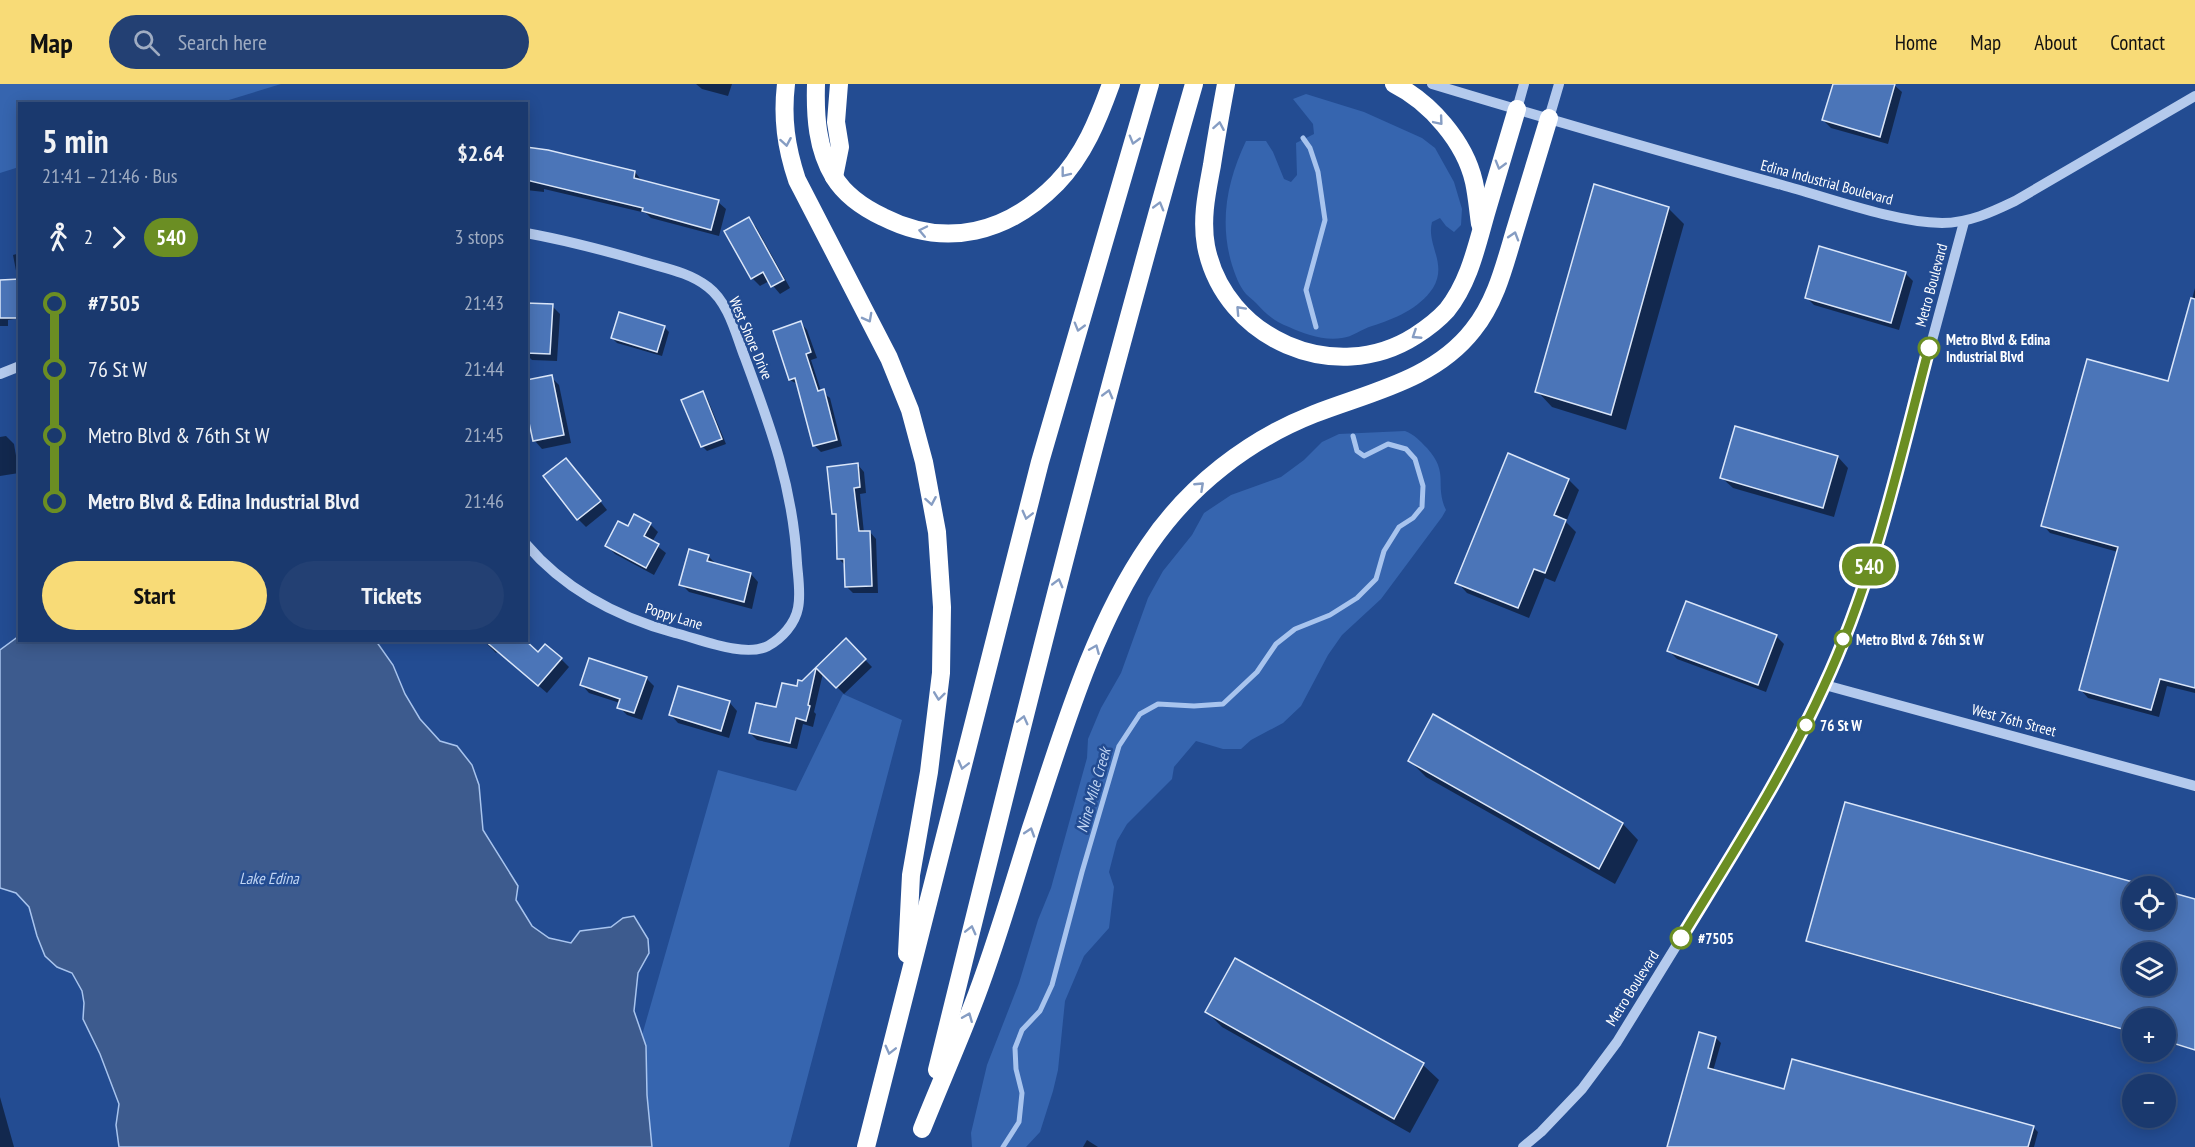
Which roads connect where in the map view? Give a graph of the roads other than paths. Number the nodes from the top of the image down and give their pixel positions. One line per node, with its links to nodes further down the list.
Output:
1 (786, 84): 25 (highway, one-way to 25)
2 (816, 84): 15 (highway)
3 (839, 84): 15 (highway)
4 (1111, 84): 15 (highway, one-way to 15)
5 (1150, 84): 25 (highway, one-way to 25)
6 (1194, 84): 26 (highway, one-way to 6)
7 (1226, 84): 17 (highway, one-way to 7)
8 (1394, 84): 17 (highway, one-way to 17)
9 (1432, 84): 13 (street, Edina Industrial Boulevard)
10 (1524, 84): 13 (street)
11 (1559, 84): 14 (street)
12 (2195, 96): 16 (street, Edina Industrial Boulevard)
13 (1517, 109): 14 (street, Edina Industrial Boulevard); 17 (highway, one-way to 17)
14 (1550, 118): 16 (street, Edina Industrial Boulevard); 26 (highway, one-way to 14)
15 (834, 177)
16 (1964, 222): 23 (street, Metro Boulevard)
17 (1481, 231)
18 (528, 233): 22 (street, West Shore Drive)
19 (18, 367): 20 (street)
20 (0, 374)
21 (528, 546): 22 (street, Poppy Lane)
22 (799, 590)
23 (1825, 685): 24 (street, West 76th Street); 28 (street, Metro Boulevard)
24 (2195, 786)
25 (905, 994): 27 (highway, one-way to 27)
26 (919, 1138)
27 (866, 1147)
28 (1523, 1147)

